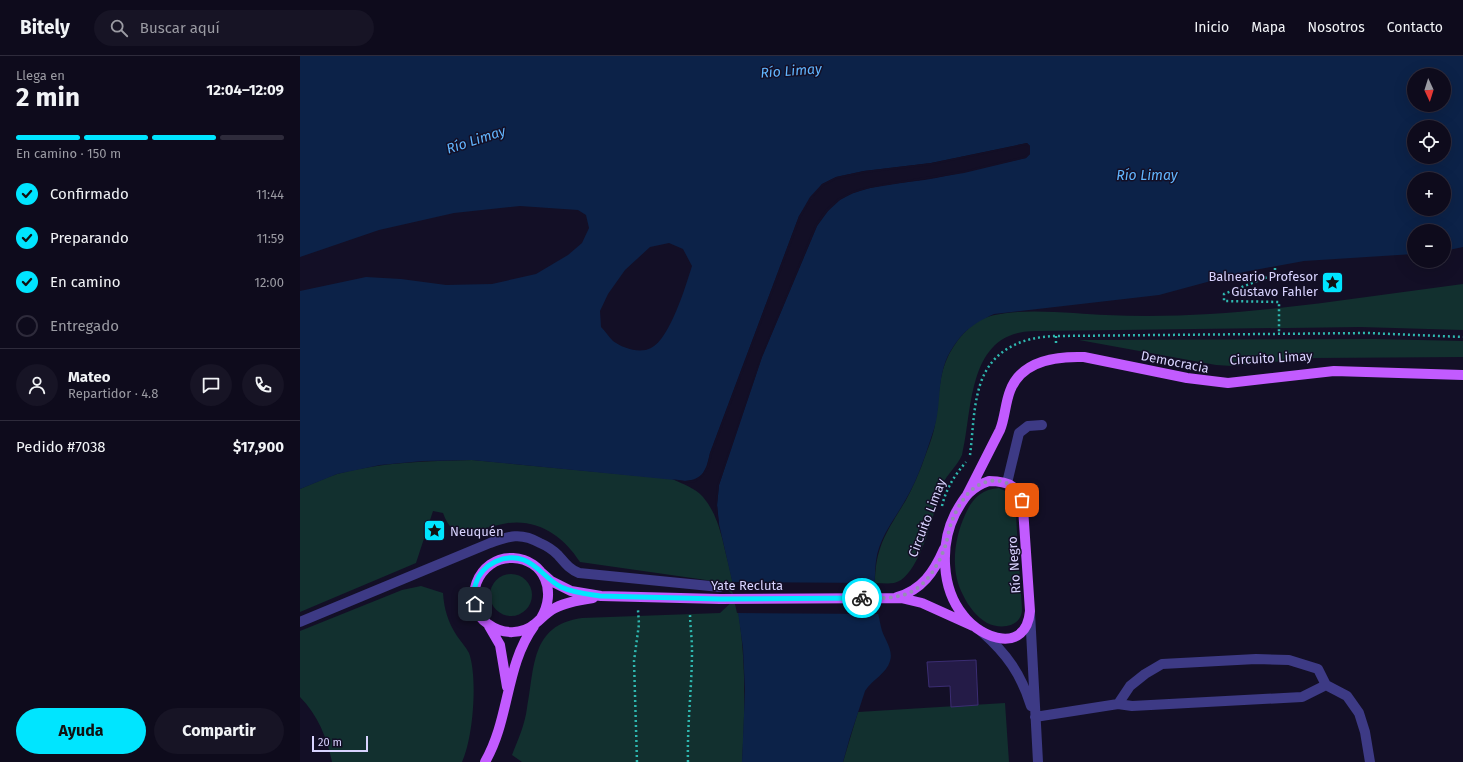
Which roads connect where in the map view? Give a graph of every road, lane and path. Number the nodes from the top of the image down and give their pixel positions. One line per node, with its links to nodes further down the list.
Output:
1 (1275, 268): 2 (path)
2 (1279, 334): 3 (path); 4 (path)
3 (1056, 336): 6 (path); 11 (path)
4 (1463, 337)
5 (1064, 345): 6 (path)
6 (1056, 346): 7 (path)
7 (1049, 347)
8 (1463, 375): 13 (main road, Democracia)
9 (1042, 425): 12 (street)
10 (974, 453): 11 (path, Circuito Limay)
11 (970, 458): 14 (path, Circuito Limay)
12 (1007, 483): 13 (main road, Río Negro); 21 (main road, Río Negro)
13 (966, 495): 15 (main road, Río Negro)
14 (941, 508)
15 (946, 544): 20 (main road, Yate Recluta); 26 (main road, Río Negro)
16 (542, 573): 18 (main road, Yate Recluta); 23 (main road, Yate Recluta); 25 (main road, Yate Recluta)
17 (720, 587): 24 (street)
18 (600, 596): 19 (main road, Yate Recluta); 23 (main road, Yate Recluta)
19 (638, 597): 20 (main road, Yate Recluta); 33 (path)
20 (893, 598): 26 (main road, Yate Recluta)
21 (1030, 611): 27 (main road, Río Negro); 31 (street, Río Negro)
22 (690, 614): 34 (path)
23 (538, 621): 25 (main road, Yate Recluta); 29 (main road, Yate Recluta)
24 (300, 622)
25 (487, 623): 29 (main road, Yate Recluta)
26 (973, 626): 27 (main road, Río Negro)
27 (982, 632): 31 (street, Río Negro)
28 (1326, 685): 30 (street); 30 (street); 36 (street)
29 (508, 691): 32 (main road, Yate Recluta)
30 (1118, 704): 31 (street)
31 (1035, 717): 35 (street, Río Negro)
32 (485, 762)
33 (636, 762)
34 (688, 762)
35 (1038, 762)
36 (1370, 762)

